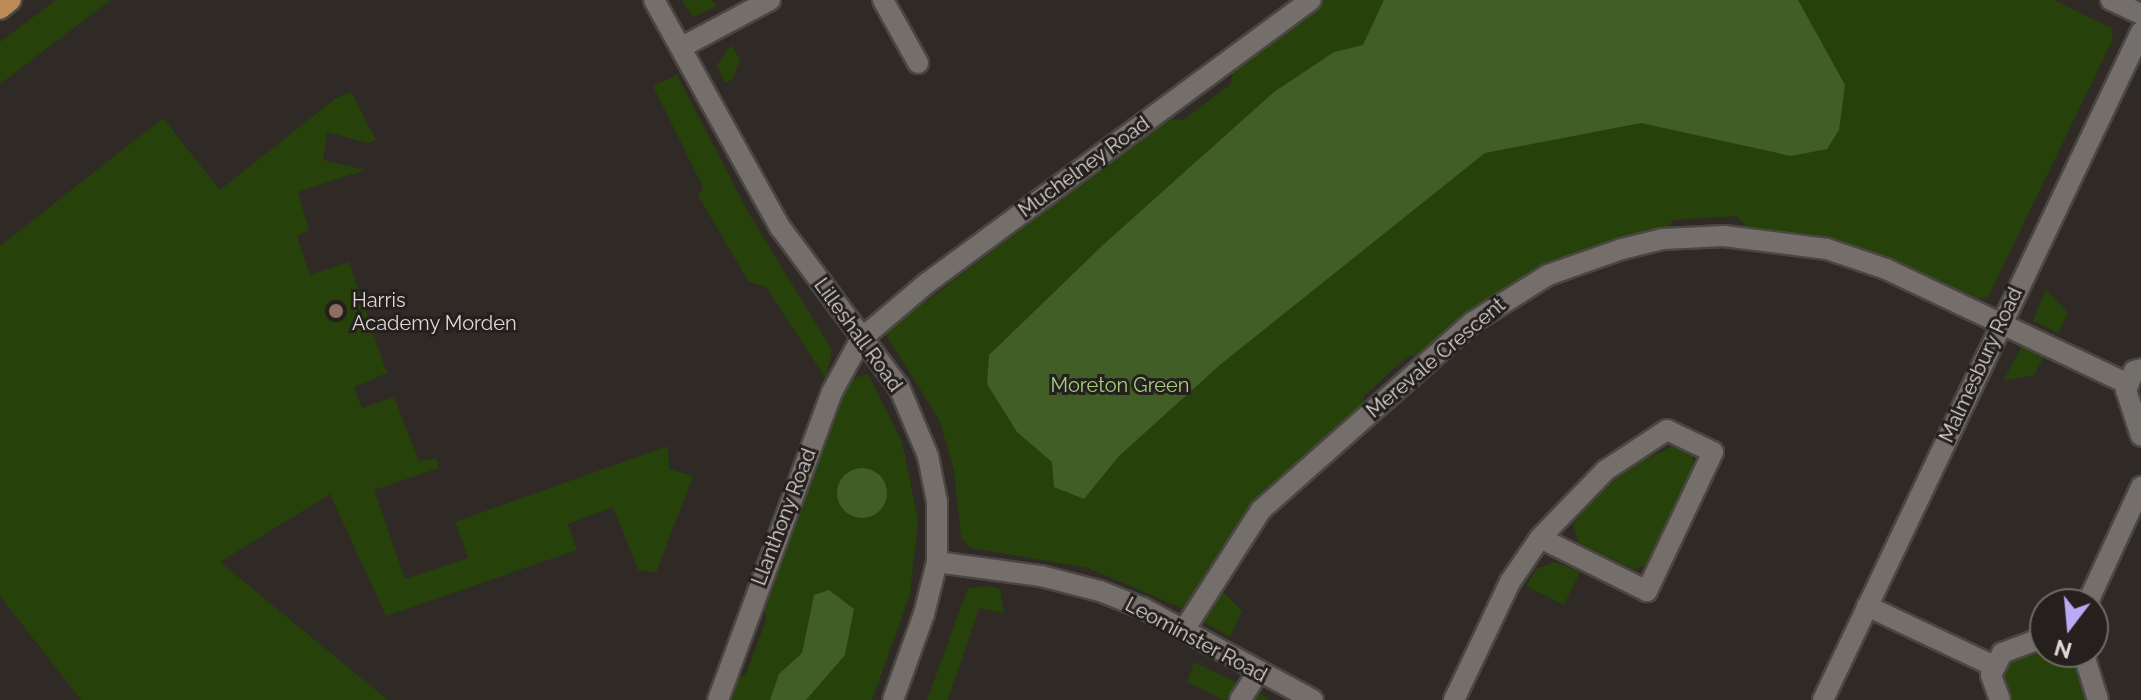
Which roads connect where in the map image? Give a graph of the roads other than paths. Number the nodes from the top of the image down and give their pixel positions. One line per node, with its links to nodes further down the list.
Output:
1 (11, 0): 7 (main road)
2 (654, 0): 10 (street, Lilleshall Road)
3 (770, 0): 10 (street)
4 (883, 0): 11 (street)
5 (1311, 0): 13 (street, Muchelney Road)
6 (2111, 0): 8 (street)
7 (0, 9)
8 (2141, 14)
9 (2141, 32): 12 (street, Malmesbury Road)
10 (682, 47): 13 (street, Lilleshall Road)
11 (918, 63)
12 (2000, 323): 14 (street, Merevale Crescent); 20 (street, Malmesbury Road); 21 (street, Merevale Crescent)
13 (861, 339): 18 (street, Lilleshall Road); 26 (street, Llanthony Road)
14 (2134, 376): 15 (street)
15 (2141, 436)
16 (2141, 487): 19 (street)
17 (1540, 538): 17 (street); 30 (street)
18 (937, 562): 21 (street, Leominster Road); 27 (street, Lilleshall Road)
19 (2094, 588)
20 (1867, 606): 23 (street); 31 (street, Malmesbury Road)
21 (1184, 630): 25 (street, Leominster Road)
22 (2029, 643): 23 (street)
23 (1994, 666): 32 (street)
24 (2088, 668): 33 (street)
25 (1257, 674): 28 (street); 29 (street, Leominster Road)
26 (718, 700)
27 (893, 700)
28 (1240, 700)
29 (1313, 700)
30 (1454, 700)
31 (1823, 700)
32 (2000, 700)
33 (2098, 700)

